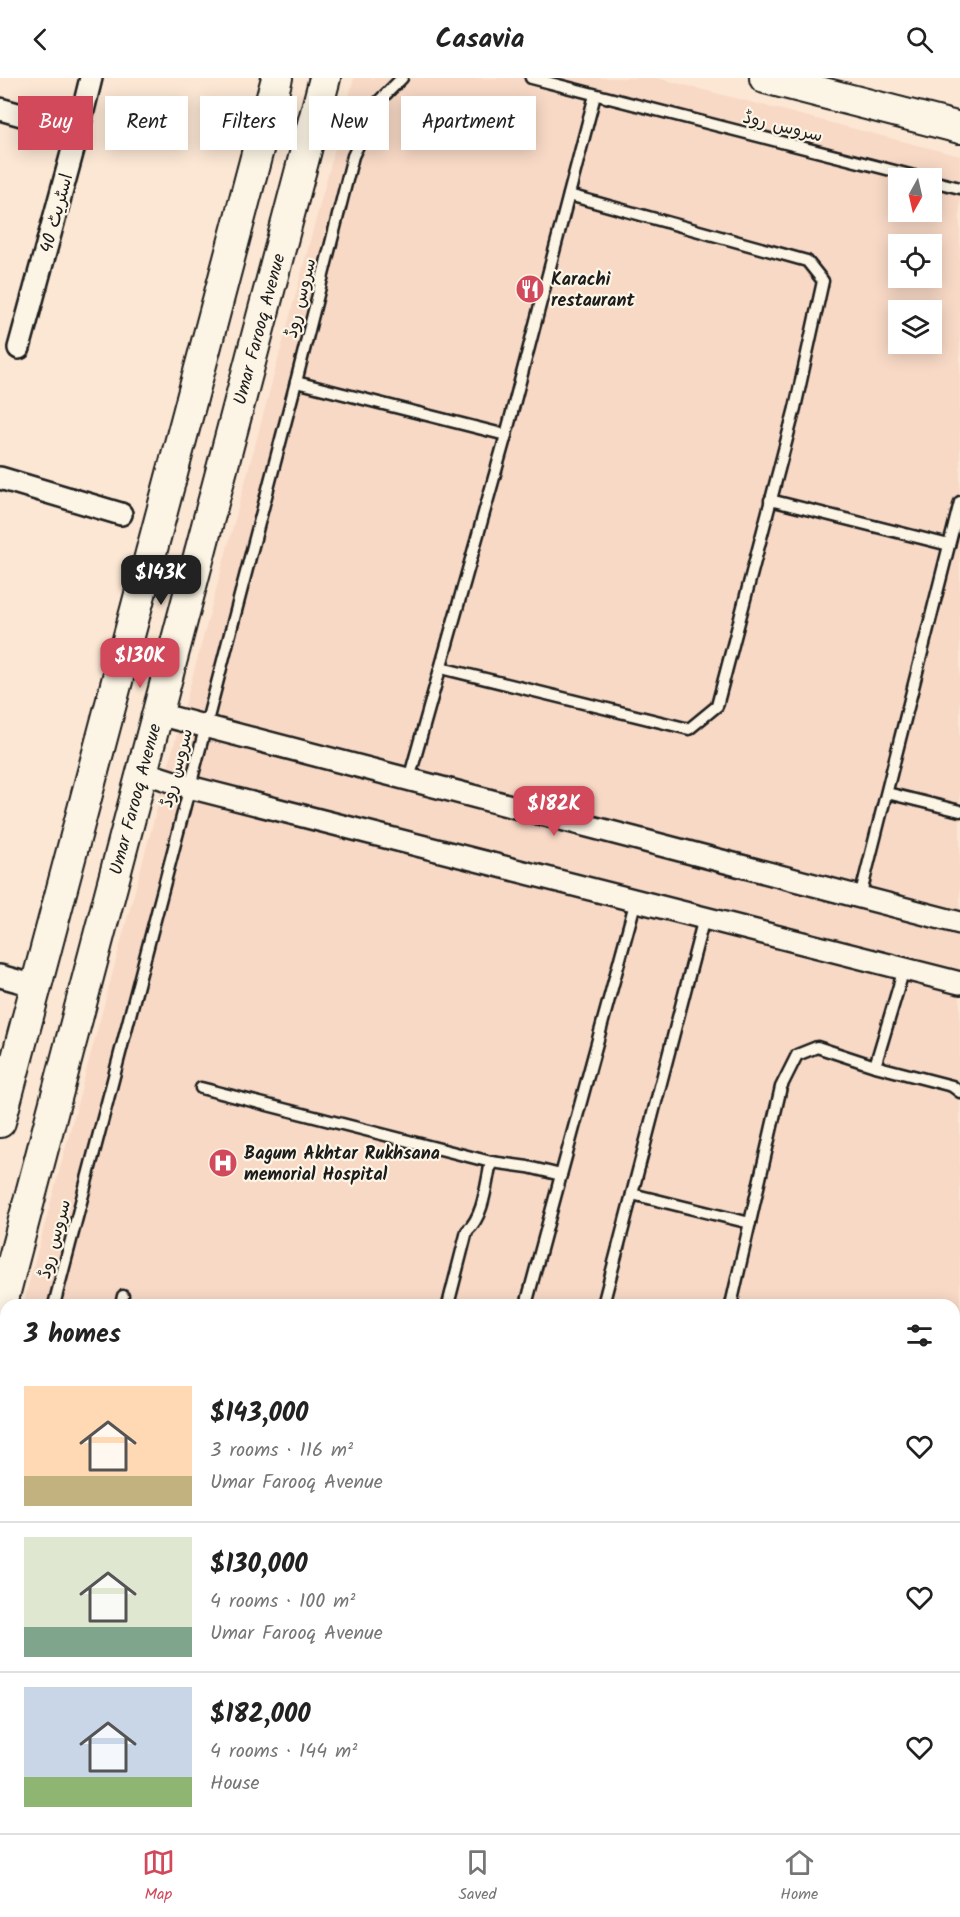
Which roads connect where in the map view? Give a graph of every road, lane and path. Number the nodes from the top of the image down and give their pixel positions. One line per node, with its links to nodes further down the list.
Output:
1 (91, 78): 8 (street, اسٹریٹ 40)
2 (277, 78): 40 (main road)
3 (325, 78): 26 (main road, Umar Farooq Avenue)
4 (402, 78): 18 (lane, سروس روڈ)
5 (531, 78): 7 (lane, سروس روڈ)
6 (765, 78): 11 (main road)
7 (596, 94): 13 (lane, سروس روڈ); 16 (lane)
8 (87, 96)
9 (0, 109): 10 (street)
10 (18, 114)
11 (960, 128)
12 (73, 150): 17 (street, اسٹریٹ 40)
13 (888, 169)
14 (942, 184): 15 (lane)
15 (960, 188)
16 (569, 195): 19 (lane); 21 (lane)
17 (20, 348)
18 (296, 382): 19 (lane); 27 (lane, سروس روڈ)
19 (506, 435): 25 (lane)
20 (0, 478): 23 (street)
21 (770, 500): 24 (lane); 25 (lane)
22 (960, 502): 24 (lane)
23 (121, 514)
24 (949, 545): 31 (lane)
25 (441, 668): 29 (lane)
26 (158, 714): 27 (street); 28 (main road, Umar Farooq Avenue)
27 (205, 725): 29 (street); 30 (lane, سروس روڈ)
28 (142, 772): 30 (street); 49 (main road, Umar Farooq Avenue)
29 (410, 779): 33 (street)
30 (189, 787): 34 (street); 50 (lane, سروس روڈ)
31 (887, 793): 32 (lane); 33 (lane)
32 (960, 811)
33 (860, 897): 36 (street)
34 (636, 900): 35 (street); 46 (lane)
35 (704, 918): 37 (street); 47 (lane)
36 (960, 923)
37 (904, 969): 39 (street); 41 (lane)
38 (0, 976): 40 (street)
39 (960, 983)
40 (36, 986): 44 (main road)
41 (875, 1066): 43 (lane); 48 (lane)
42 (201, 1088): 45 (lane)
43 (960, 1092)
44 (0, 1122)
45 (492, 1162): 46 (lane); 51 (lane)
46 (561, 1175): 52 (lane)
47 (632, 1194): 48 (lane); 53 (lane)
48 (750, 1223): 54 (lane)
49 (3, 1299)
50 (56, 1299)
51 (450, 1299)
52 (528, 1299)
53 (605, 1299)
54 (732, 1299)

